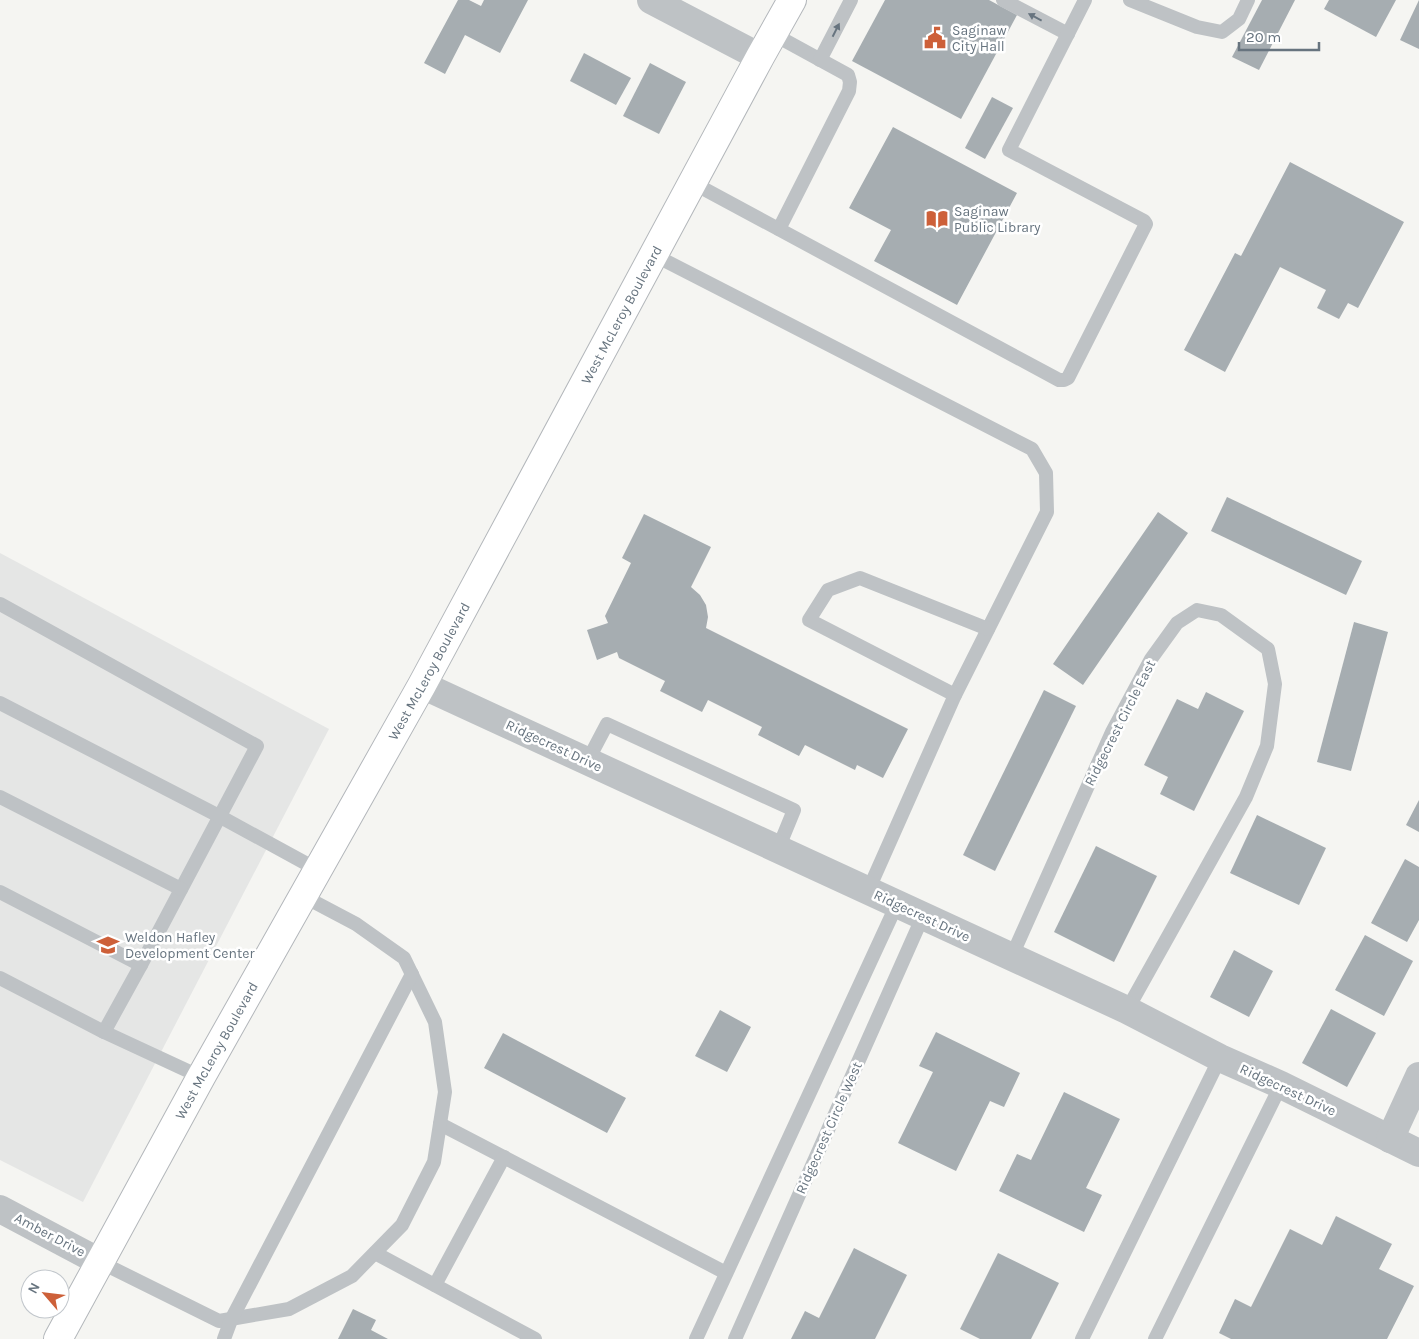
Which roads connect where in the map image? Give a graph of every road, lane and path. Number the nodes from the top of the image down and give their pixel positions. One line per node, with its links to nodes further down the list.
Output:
1 (651, 0): 10 (street)
2 (792, 0): 8 (main road, West McLeroy Boulevard)
3 (851, 0): 11 (lane, one-way to 3)
4 (1003, 0): 9 (lane, one-way to 4)
5 (1085, 0): 9 (lane)
6 (1130, 0): 7 (lane)
7 (1248, 0)
8 (773, 34): 10 (main road, West McLeroy Boulevard); 11 (lane)
9 (1068, 34): 13 (lane)
10 (760, 57): 12 (main road, West McLeroy Boulevard)
11 (820, 60): 13 (lane)
12 (693, 183): 13 (lane); 14 (main road, West McLeroy Boulevard)
13 (778, 229)
14 (654, 255): 16 (lane); 17 (main road, West McLeroy Boulevard)
15 (0, 604): 22 (lane)
16 (988, 629): 18 (lane); 18 (lane)
17 (422, 685): 20 (street, Ridgecrest Drive); 24 (main road, West McLeroy Boulevard)
18 (956, 695): 26 (lane)
19 (0, 703): 22 (lane)
20 (587, 762): 23 (street, Ridgecrest Drive); 23 (lane)
21 (0, 797): 25 (lane)
22 (220, 816): 24 (lane); 25 (lane)
23 (778, 849): 26 (street, Ridgecrest Drive)
24 (318, 870): 28 (main road, West McLeroy Boulevard)
25 (181, 890): 32 (lane)
26 (868, 891): 29 (street, Ridgecrest Drive)
27 (0, 892): 32 (lane)
28 (303, 896): 33 (lane); 39 (main road, West McLeroy Boulevard)
29 (896, 904): 30 (street, Ridgecrest Drive); 48 (lane)
30 (923, 916): 31 (street, Ridgecrest Drive); 55 (lane, Ridgecrest Circle West)
31 (1011, 958): 35 (street, Ridgecrest Drive); 35 (lane, Ridgecrest Circle East)
32 (141, 965): 36 (lane)
33 (412, 974): 41 (lane); 50 (lane)
34 (0, 978): 36 (lane)
35 (1127, 1010): 37 (street, Ridgecrest Drive)
36 (104, 1032): 39 (lane)
37 (1220, 1058): 40 (street, Ridgecrest Drive); 56 (lane)
38 (1419, 1076): 42 (street)
39 (201, 1077): 47 (main road, West McLeroy Boulevard)
40 (1281, 1085): 42 (street, Ridgecrest Drive); 57 (lane)
41 (440, 1124): 44 (lane); 46 (lane)
42 (1390, 1139): 43 (street, Ridgecrest Drive)
43 (1419, 1153)
44 (504, 1157): 48 (lane); 49 (lane)
45 (0, 1209): 47 (street, Amber Drive)
46 (375, 1253): 49 (lane); 50 (lane)
47 (100, 1262): 50 (lane); 51 (main road, West McLeroy Boulevard)
48 (726, 1273): 54 (lane)
49 (435, 1285): 53 (lane)
50 (231, 1320): 52 (lane)
51 (58, 1339)
52 (224, 1339)
53 (535, 1339)
54 (696, 1339)
55 (735, 1339)
56 (1082, 1339)
57 (1155, 1339)

